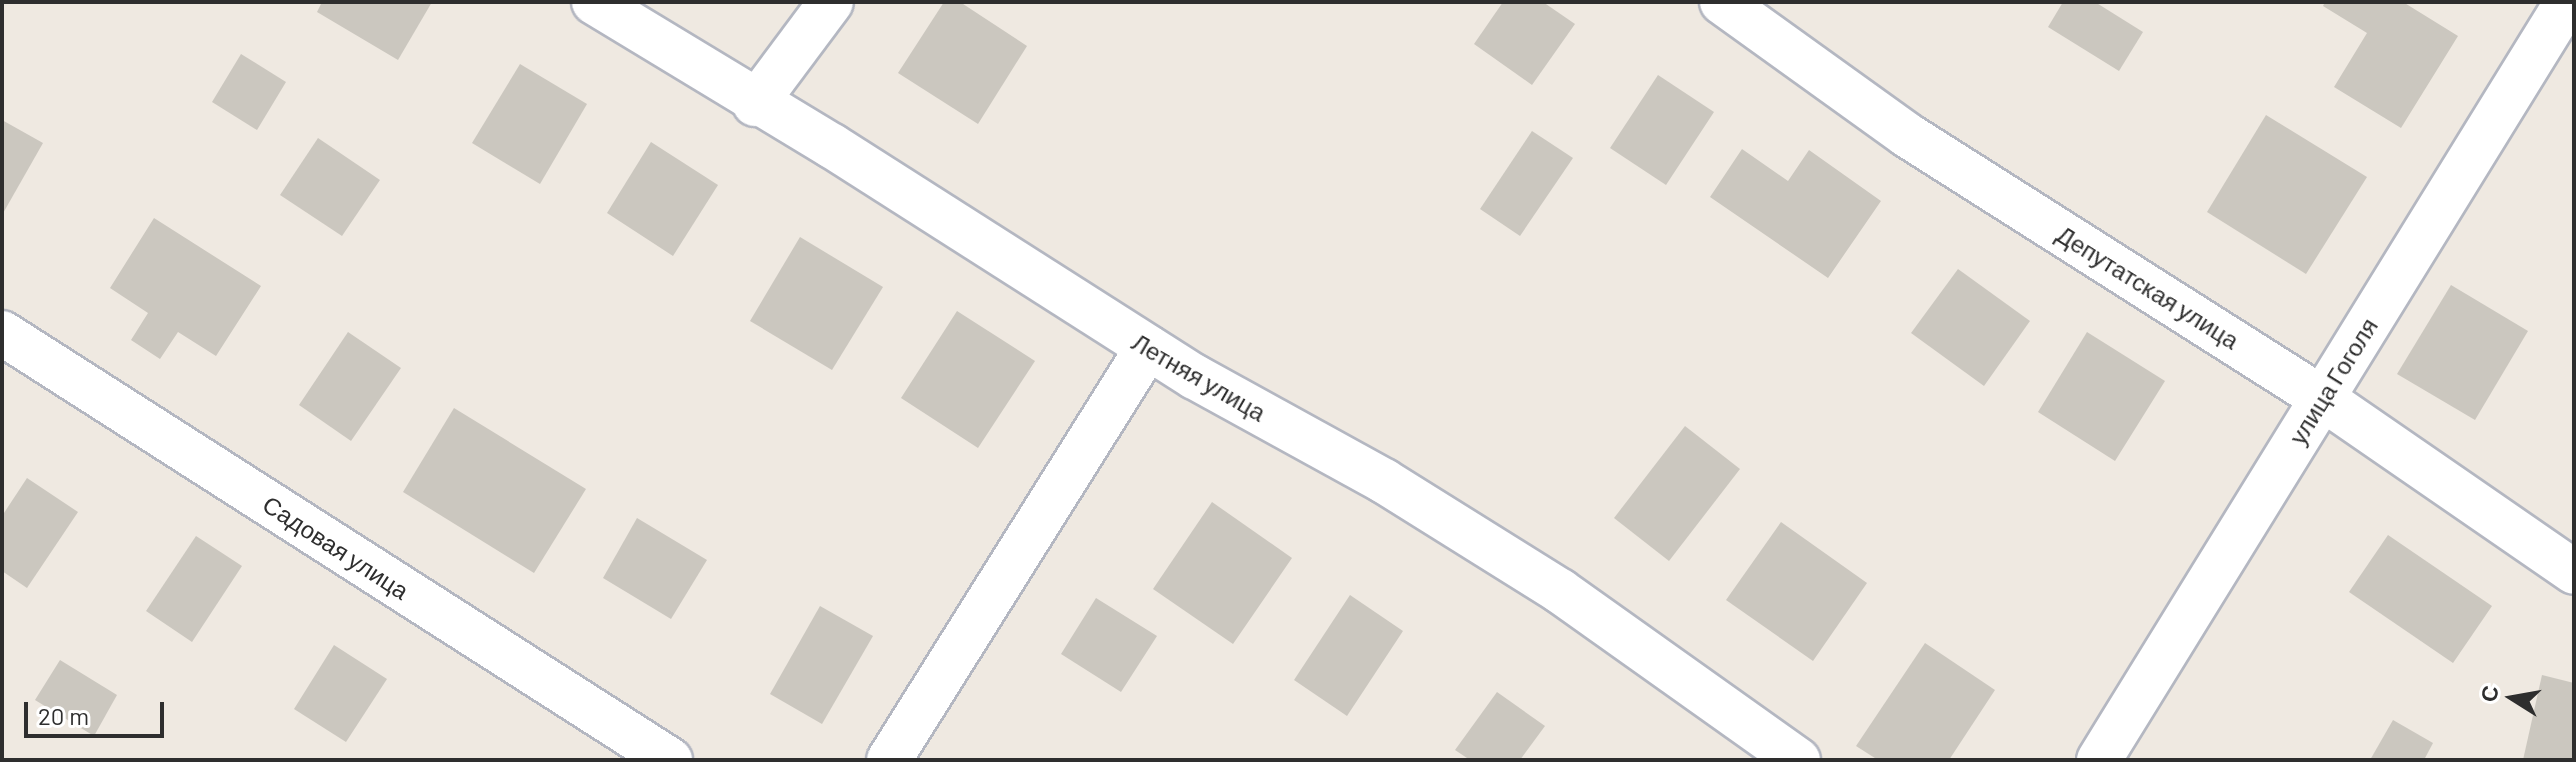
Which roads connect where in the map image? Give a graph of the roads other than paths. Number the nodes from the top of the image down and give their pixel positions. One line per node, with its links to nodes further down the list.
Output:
1 (594, 2): 5 (street, Летняя улица)
2 (831, 2): 5 (street)
3 (1722, 2): 8 (street, Депутатская улица)
4 (2567, 2): 8 (street, улица Гоголя)
5 (755, 104): 7 (street, Летняя улица)
6 (2, 333): 10 (street, Садовая улица)
7 (1148, 347): 11 (street); 12 (street, Летняя улица)
8 (2322, 398): 9 (street, Депутатская улица); 13 (street, улица Гоголя)
9 (2574, 572)
10 (670, 760)
11 (889, 760)
12 (1798, 760)
13 (2099, 760)

